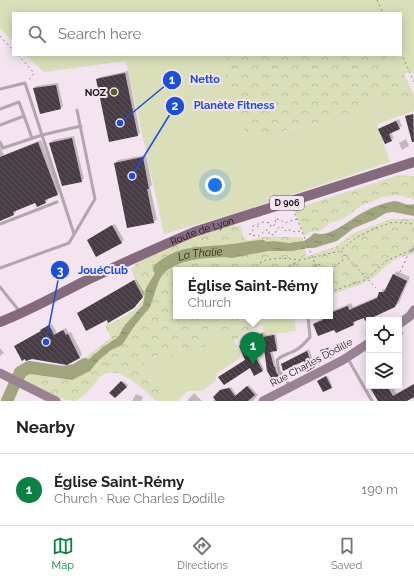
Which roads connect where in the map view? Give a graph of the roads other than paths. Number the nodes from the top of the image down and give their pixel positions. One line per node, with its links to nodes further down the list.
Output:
1 (0, 90): 7 (lane)
2 (0, 109): 4 (lane)
3 (77, 110): 6 (lane)
4 (24, 116): 5 (lane); 8 (lane)
5 (0, 125)
6 (81, 126): 7 (lane); 13 (lane)
7 (42, 135): 8 (lane); 13 (lane)
8 (32, 138): 9 (lane)
9 (0, 142)
10 (414, 162): 17 (main road, Route de Lyon / D 906)
11 (57, 202): 12 (lane)
12 (0, 224)
13 (74, 234): 14 (lane)
14 (0, 268)
15 (0, 287): 17 (lane)
16 (414, 310): 20 (main road)
17 (21, 313): 19 (main road, Route de Lyon / D 906)
18 (308, 319): 24 (lane)
19 (0, 322)
20 (402, 322)
21 (366, 346): 22 (main road, Rue Charles Dodille)
22 (347, 357): 24 (main road, Rue Charles Dodille); 27 (lane)
23 (2, 373): 25 (main road)
24 (290, 386): 26 (main road, Rue Charles Dodille)
25 (56, 401)
26 (263, 401)
27 (372, 401)

